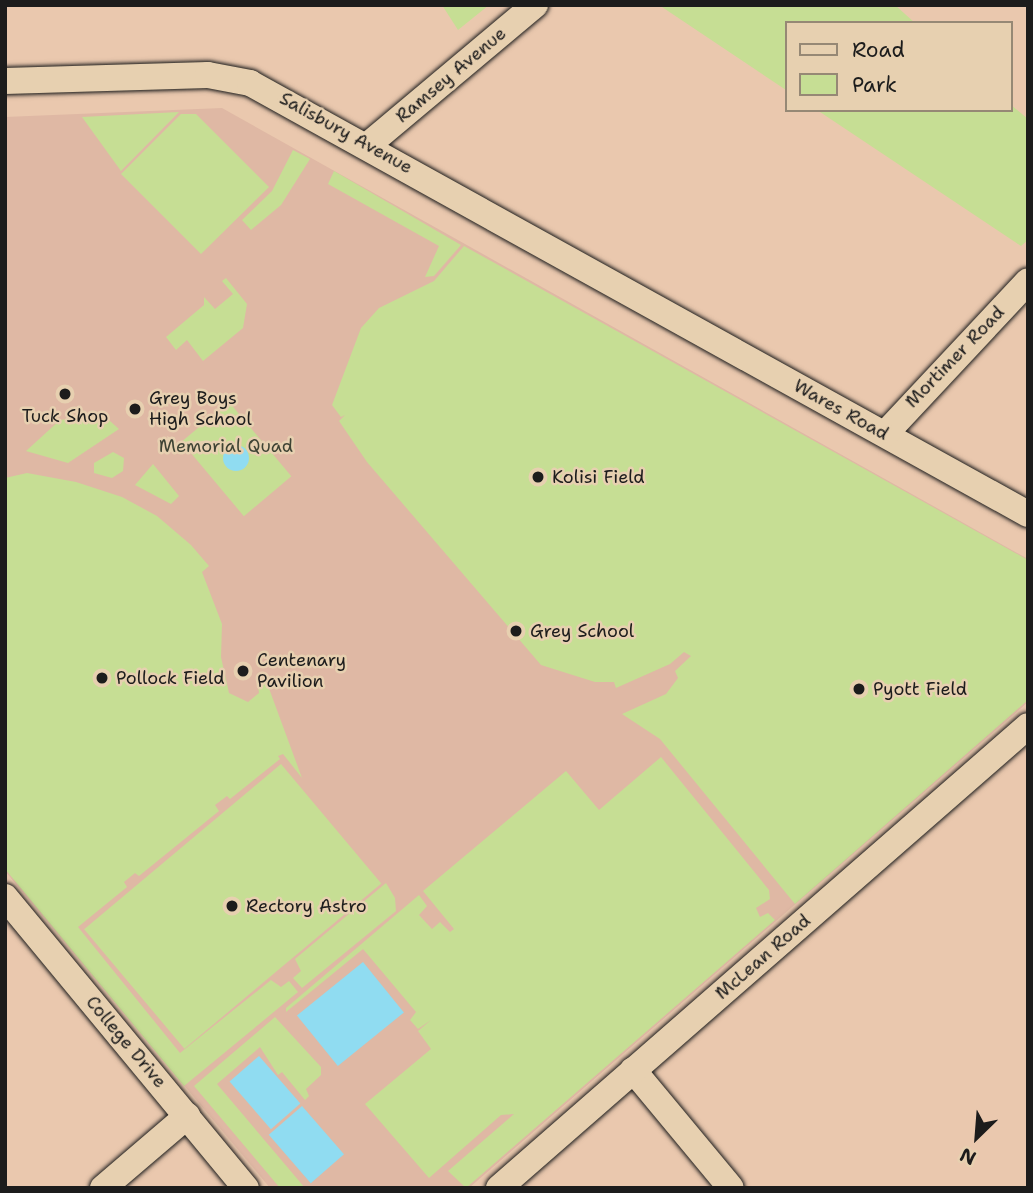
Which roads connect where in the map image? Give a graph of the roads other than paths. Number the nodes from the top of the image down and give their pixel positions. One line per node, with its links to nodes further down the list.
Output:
1 (535, 5): 3 (street, Ramsey Avenue)
2 (5, 81): 3 (street, Salisbury Avenue)
3 (368, 145): 5 (street, Salisbury Avenue)
4 (1028, 281): 6 (street, Mortimer Road)
5 (655, 306): 6 (street, Wares Road)
6 (885, 434): 7 (street, Wares Road)
7 (1028, 514)
8 (1028, 726): 10 (street, McLean Road)
9 (5, 897): 11 (street, College Drive)
10 (633, 1070): 14 (street, McLean Road); 15 (street)
11 (187, 1116): 12 (street); 13 (street, College Drive)
12 (103, 1188)
13 (246, 1188)
14 (499, 1188)
15 (731, 1188)

